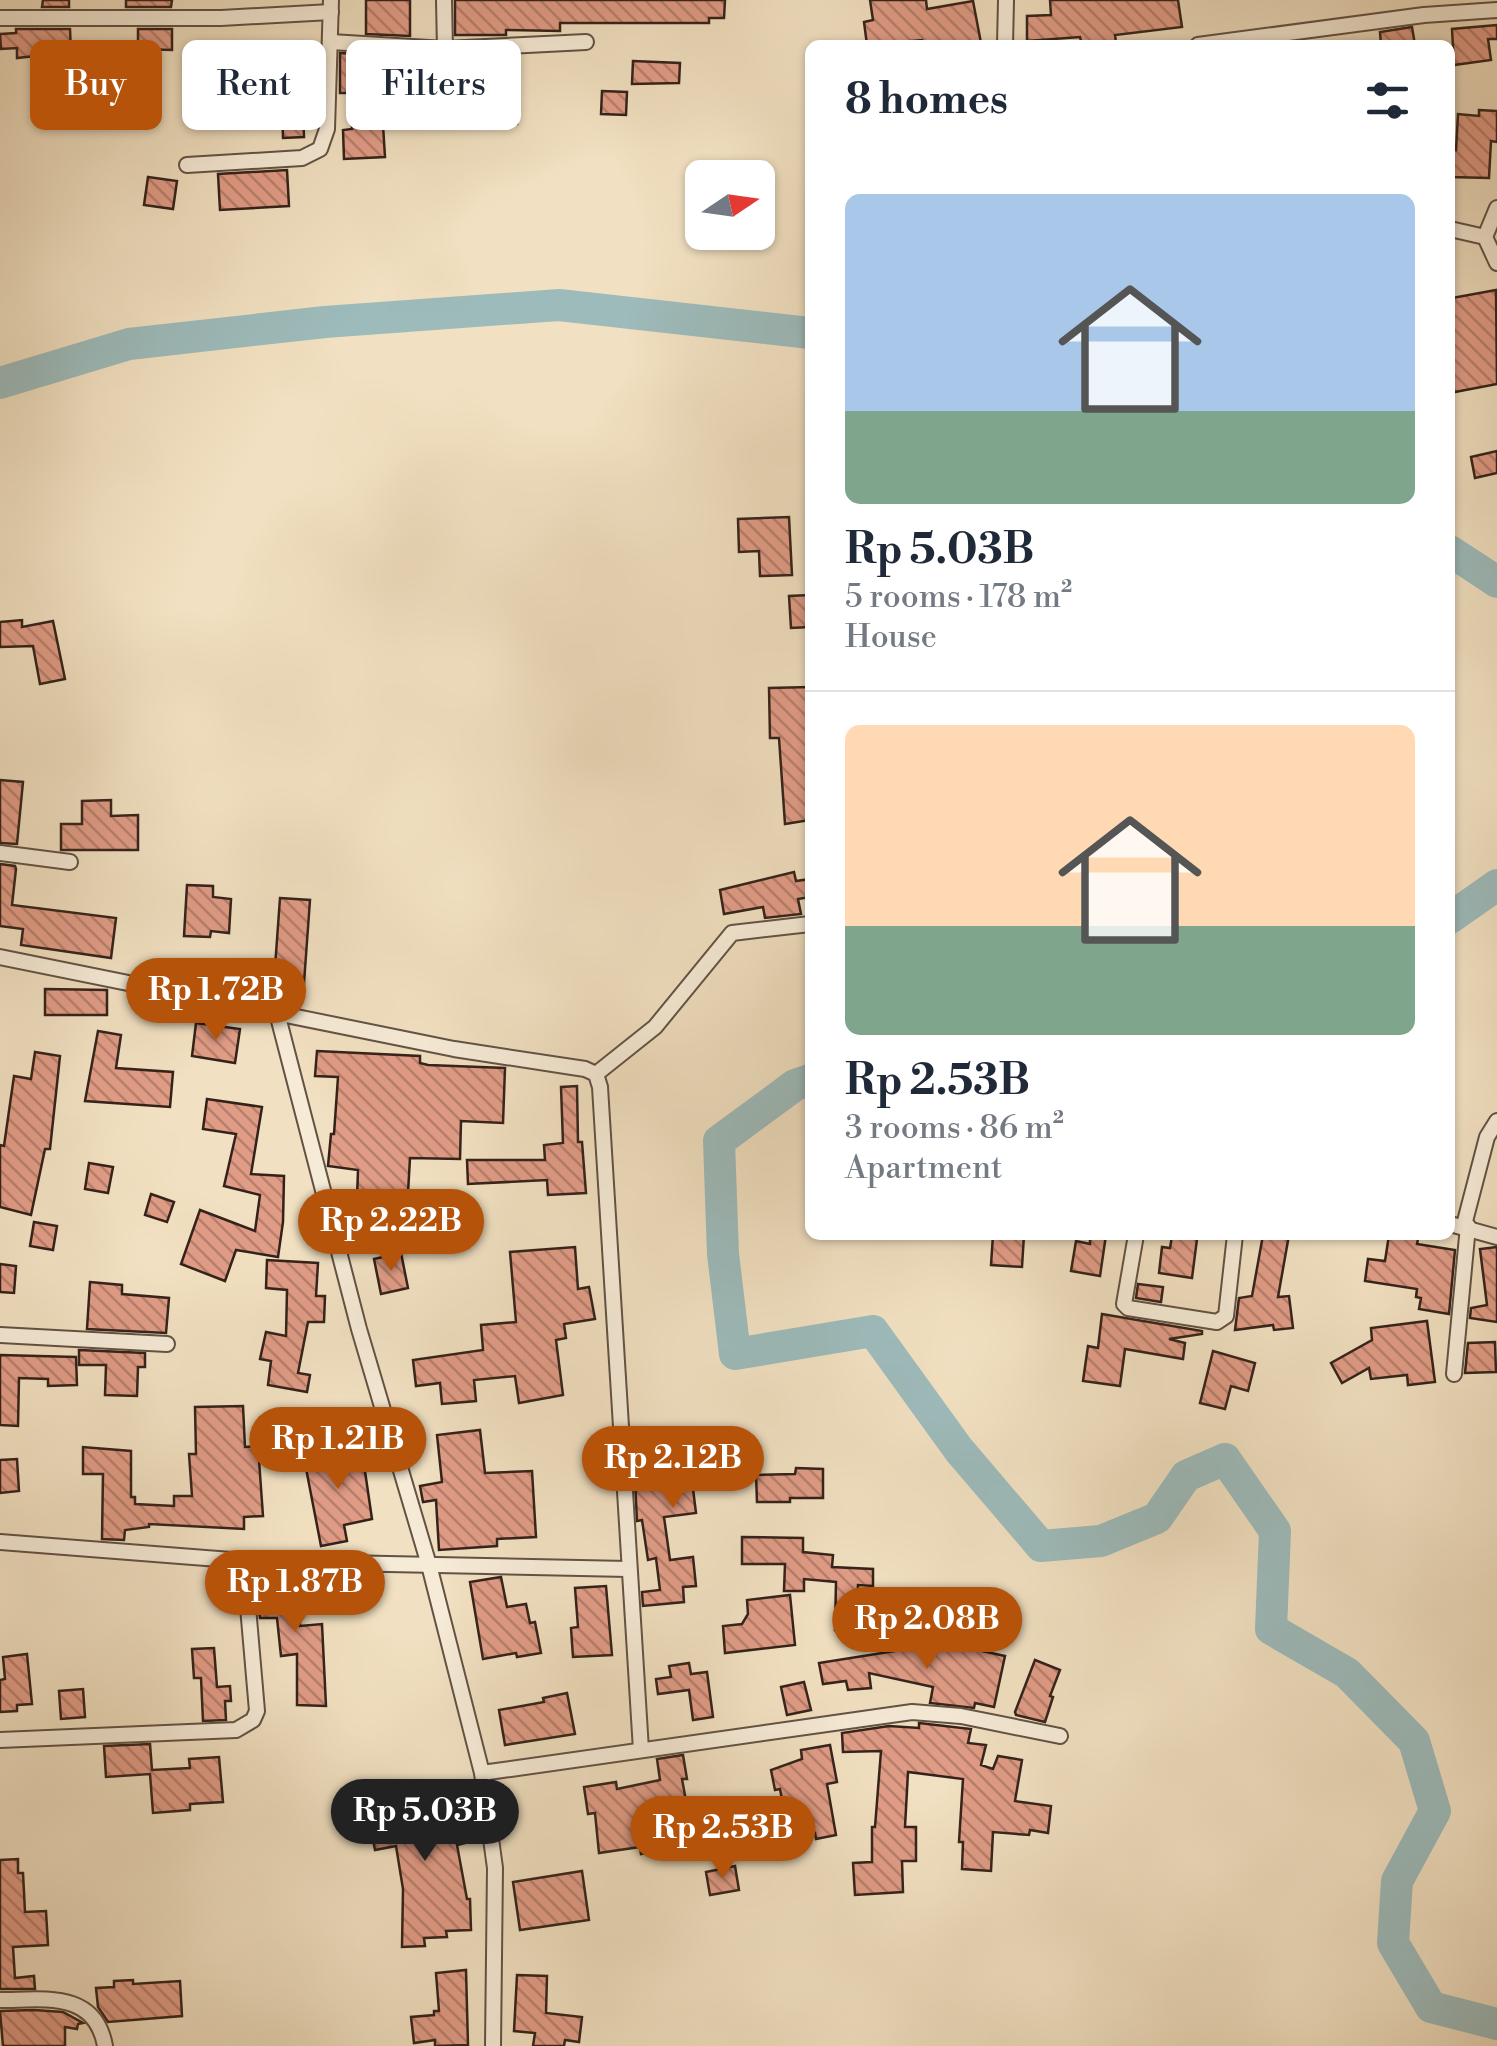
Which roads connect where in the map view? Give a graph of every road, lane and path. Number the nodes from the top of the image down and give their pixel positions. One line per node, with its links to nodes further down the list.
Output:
1 (444, 0): 6 (street)
2 (1006, 0): 7 (street)
3 (331, 6): 5 (street); 9 (street)
4 (1497, 10): 8 (street)
5 (0, 18)
6 (445, 40)
7 (1005, 40)
8 (1236, 40)
9 (331, 42): 11 (street); 13 (street)
10 (586, 42): 12 (street)
11 (346, 43)
12 (521, 46)
13 (187, 165)
14 (1497, 208): 16 (street)
15 (1455, 229): 16 (street)
16 (1484, 236): 17 (street)
17 (1497, 263)
18 (0, 853): 19 (street)
19 (70, 862)
20 (805, 925): 23 (street)
21 (0, 957): 22 (street)
22 (277, 1012): 23 (street); 34 (street)
23 (596, 1074): 35 (street)
24 (1497, 1121): 25 (street)
25 (1460, 1225): 26 (street); 31 (street)
26 (1497, 1237)
27 (1135, 1240): 28 (street)
28 (1234, 1240)
29 (0, 1335): 30 (street)
30 (167, 1344)
31 (1454, 1374)
32 (0, 1542): 33 (street)
33 (244, 1561): 34 (street); 37 (street)
34 (429, 1565): 35 (street); 39 (street)
35 (628, 1569): 38 (street)
36 (1060, 1736): 38 (street)
37 (0, 1740)
38 (640, 1750): 39 (street)
39 (482, 1772): 42 (street)
40 (0, 2000): 41 (street)
41 (104, 2046)
42 (493, 2046)

